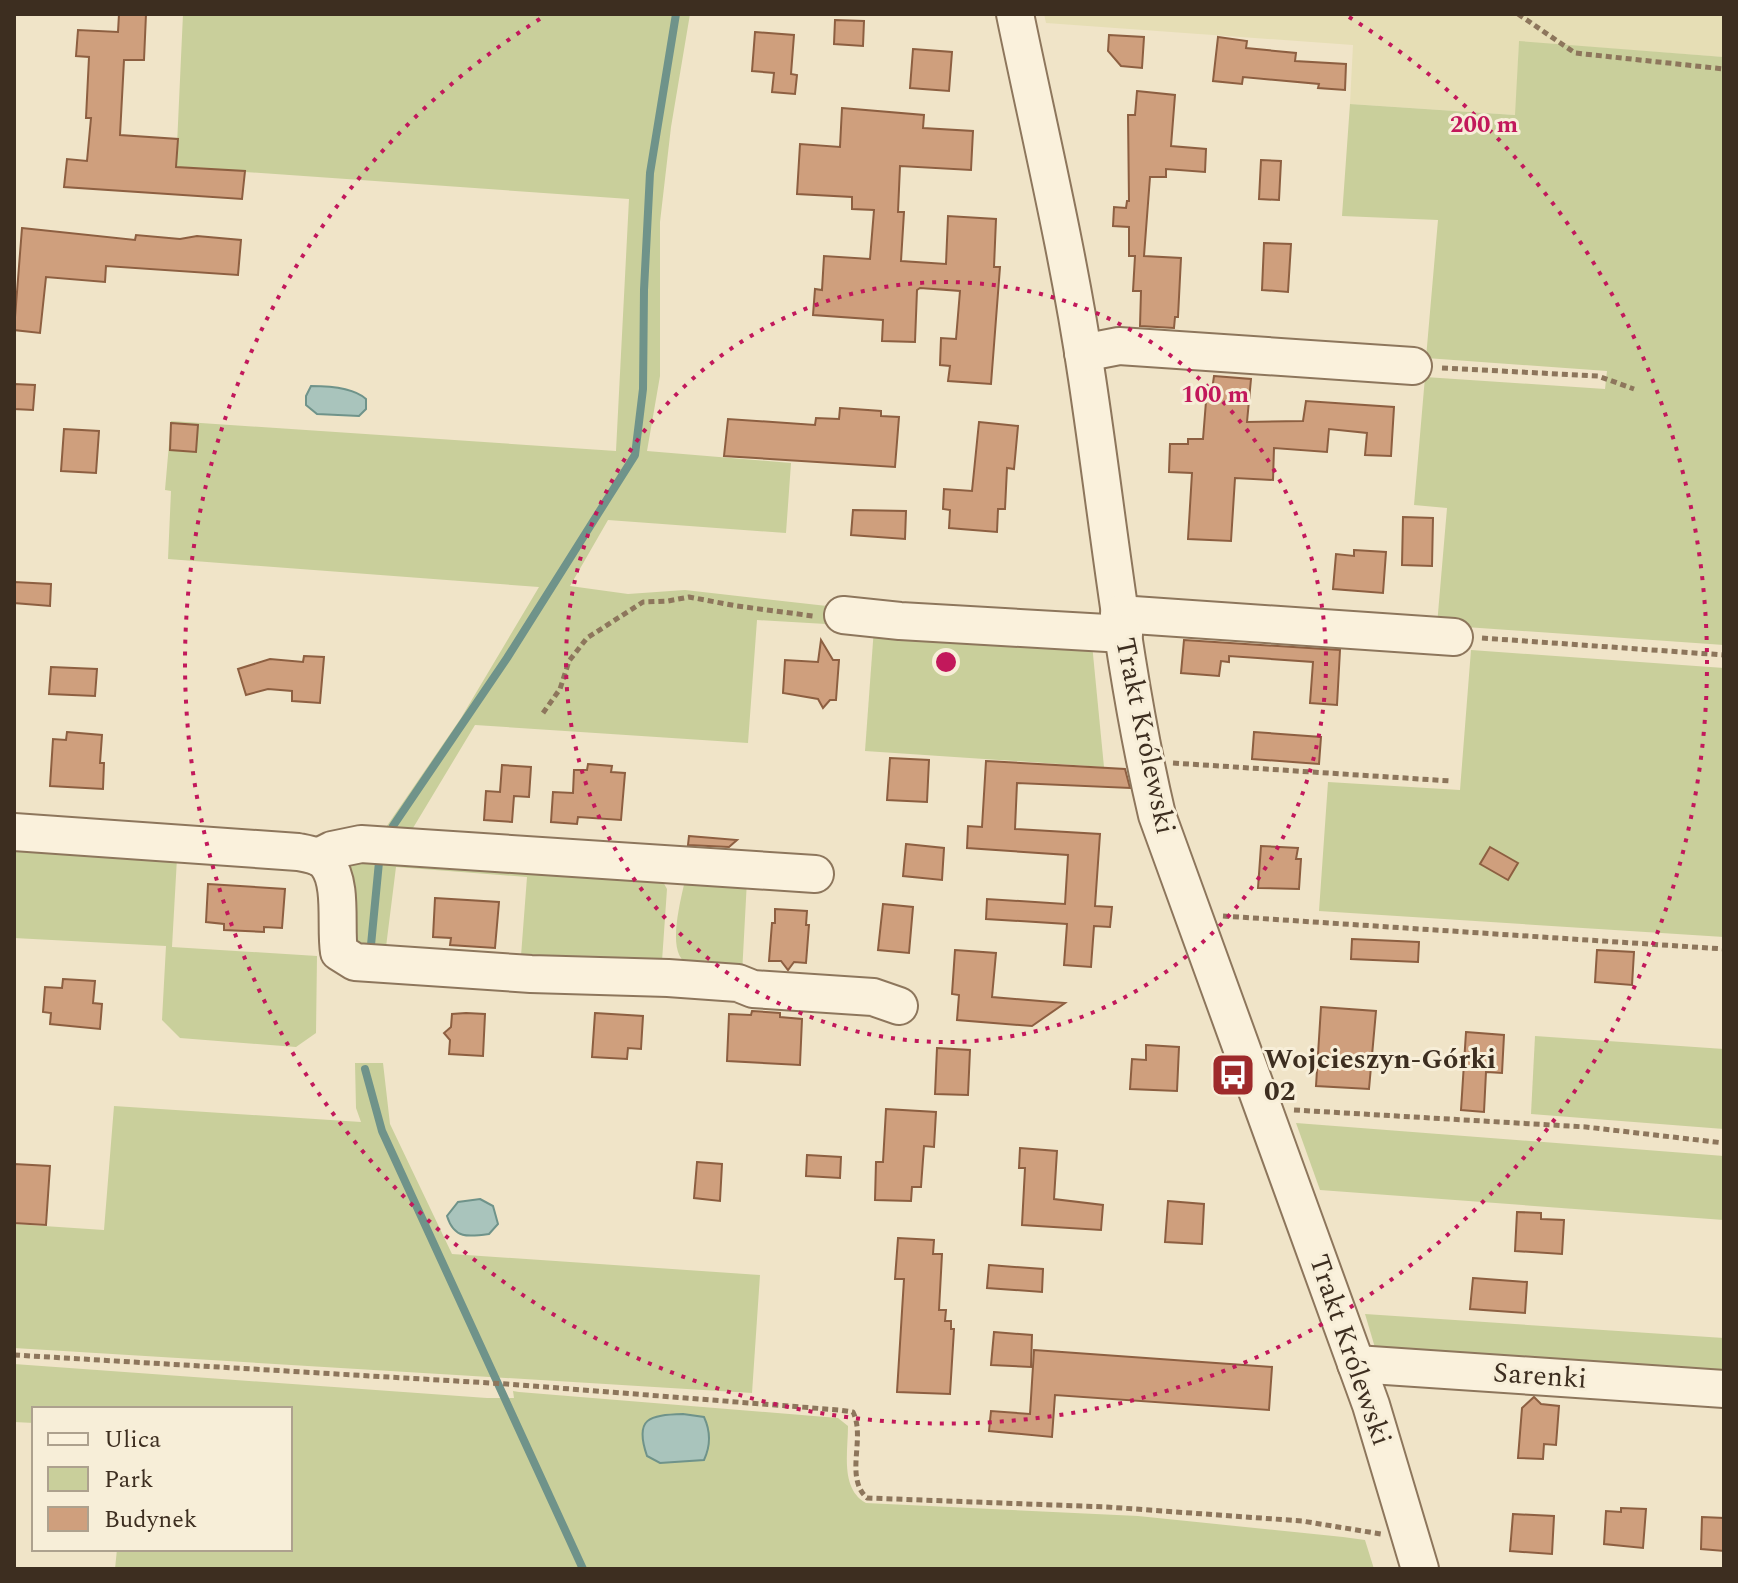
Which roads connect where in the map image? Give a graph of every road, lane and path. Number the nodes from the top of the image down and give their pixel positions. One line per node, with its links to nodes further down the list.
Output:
1 (1015, 14): 4 (street, Trakt Królewski)
2 (1518, 14): 3 (path)
3 (1724, 69)
4 (1083, 353): 5 (street); 8 (street, Trakt Królewski)
5 (1413, 366): 6 (path)
6 (1634, 389)
7 (843, 615): 8 (street); 11 (path)
8 (1122, 624): 9 (street); 12 (street, Trakt Królewski)
9 (1454, 637): 10 (path)
10 (1724, 655)
11 (543, 713)
12 (1144, 762): 13 (path); 17 (street, Trakt Królewski)
13 (1451, 781)
14 (14, 832): 15 (street)
15 (318, 857): 16 (street); 19 (street)
16 (815, 874)
17 (1190, 914): 18 (path); 20 (street, Trakt Królewski)
18 (1724, 949)
19 (899, 1006)
20 (1265, 1111): 21 (path); 23 (street, Trakt Królewski)
21 (1724, 1143)
22 (14, 1355): 25 (path)
23 (1356, 1364): 24 (street, Sarenki); 25 (street, Trakt Królewski)
24 (1724, 1389)
25 (1416, 1553)

